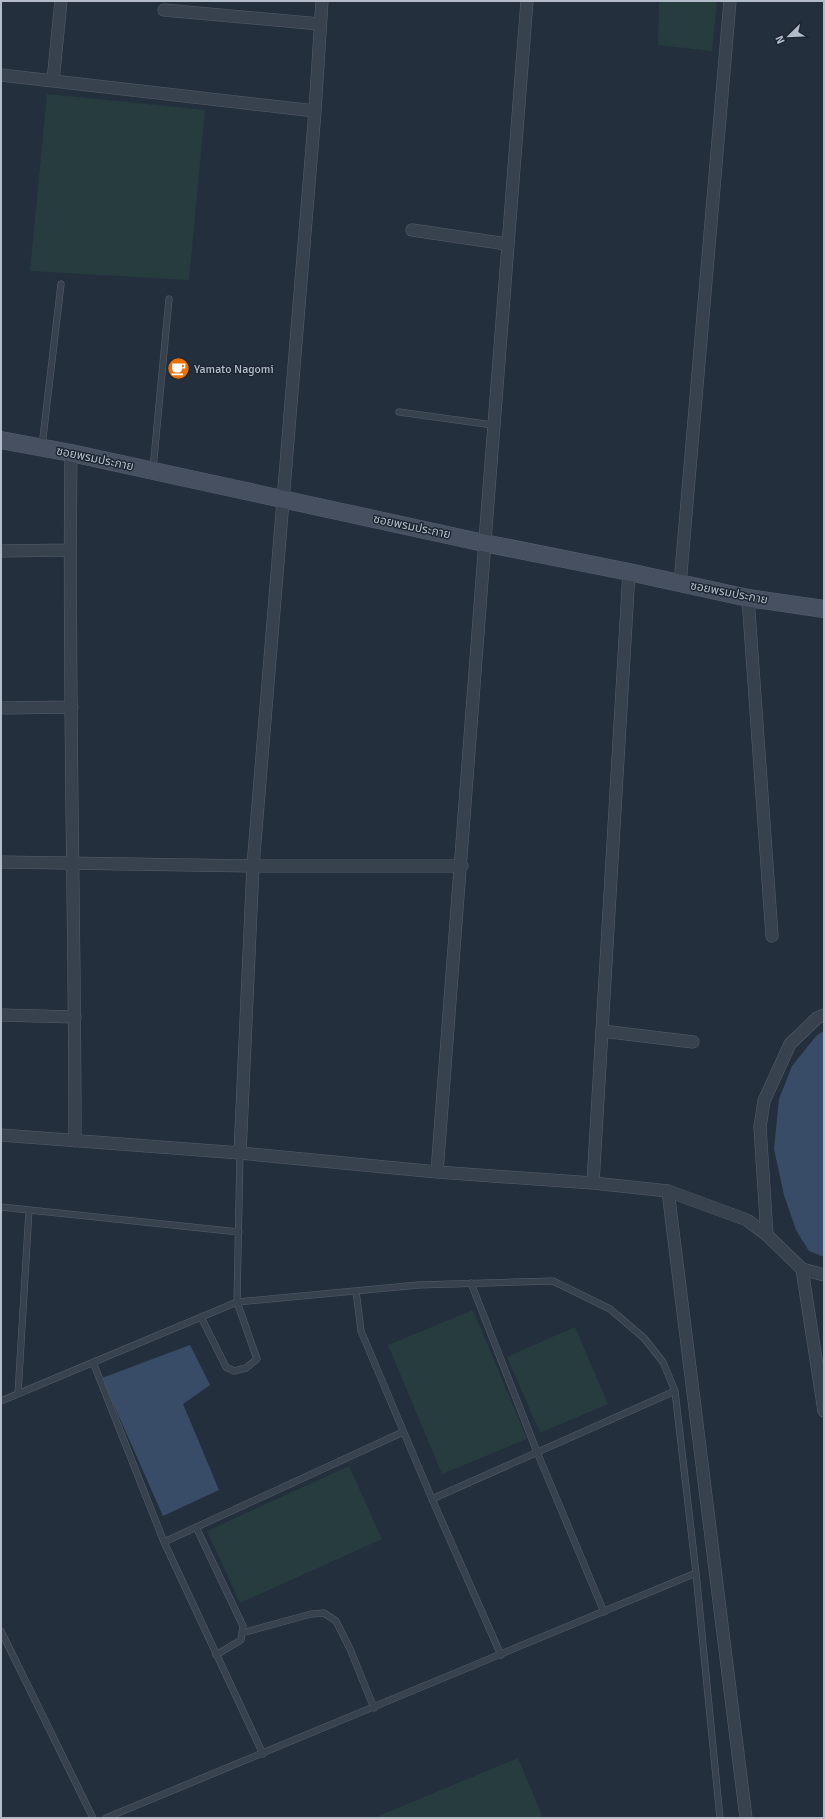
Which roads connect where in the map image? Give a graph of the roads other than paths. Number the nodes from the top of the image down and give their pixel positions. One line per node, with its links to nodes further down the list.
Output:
1 (61, 1): 8 (street)
2 (322, 1): 6 (street)
3 (526, 1): 11 (street)
4 (730, 1): 25 (street)
5 (164, 10): 6 (street)
6 (320, 24): 9 (street)
7 (1, 75): 8 (street)
8 (53, 81): 9 (street)
9 (315, 111): 20 (street)
10 (412, 230): 11 (street)
11 (507, 244): 15 (street)
12 (61, 284): 17 (lane)
13 (169, 299): 19 (lane)
14 (399, 412): 15 (lane)
15 (493, 425): 21 (street)
16 (1, 440): 17 (street, ซอยพรมประกาย)
17 (42, 447): 18 (street, ซอยพรมประกาย)
18 (71, 453): 19 (street, ซอยพรมประกาย); 22 (street)
19 (153, 471): 20 (street, ซอยพรมประกาย)
20 (284, 499): 21 (street, ซอยพรมประกาย); 32 (street)
21 (484, 543): 24 (street, ซอยพรมประกาย); 33 (street)
22 (70, 550): 23 (street); 28 (street)
23 (1, 551)
24 (629, 572): 25 (street, ซอยพรมประกาย); 38 (street)
25 (680, 584): 26 (street, ซอยพรมประกาย)
26 (748, 598): 27 (street, ซอยพรมประกาย); 34 (street)
27 (824, 609)
28 (72, 707): 29 (street); 31 (street)
29 (1, 708)
30 (1, 862): 31 (street)
31 (74, 863): 32 (street); 37 (street)
32 (253, 866): 33 (street); 42 (street)
33 (462, 866): 43 (street)
34 (772, 936)
35 (1, 1015): 37 (street)
36 (824, 1015): 49 (street)
37 (75, 1017): 41 (street)
38 (602, 1031): 39 (street); 44 (street)
39 (693, 1042)
40 (1, 1135): 41 (street)
41 (75, 1141): 42 (street)
42 (240, 1153): 43 (street); 48 (lane)
43 (437, 1172): 44 (street)
44 (593, 1183): 45 (street)
45 (668, 1192): 49 (street); 77 (street)
46 (1, 1207): 47 (lane)
47 (29, 1210): 48 (lane); 58 (lane)
48 (239, 1232): 54 (lane)
49 (767, 1235): 50 (street)
50 (802, 1269): 51 (street); 60 (street)
51 (824, 1275)
52 (471, 1283): 53 (lane); 57 (lane); 62 (lane)
53 (356, 1291): 54 (lane); 61 (lane)
54 (237, 1302): 55 (lane); 55 (lane)
55 (202, 1317): 56 (lane)
56 (93, 1362): 58 (lane); 65 (lane)
57 (675, 1391): 62 (lane); 66 (lane)
58 (18, 1394): 59 (lane)
59 (1, 1401)
60 (824, 1411)
61 (403, 1432): 63 (lane); 64 (lane)
62 (537, 1452): 63 (lane); 67 (lane)
63 (432, 1499): 71 (lane)
64 (196, 1527): 65 (lane); 69 (lane)
65 (164, 1542): 70 (lane)
66 (696, 1573): 67 (lane); 76 (lane)
67 (604, 1612): 71 (lane)
68 (1, 1631): 74 (lane)
69 (242, 1633): 70 (lane); 72 (lane)
70 (216, 1655): 73 (lane)
71 (501, 1655): 72 (lane)
72 (374, 1708): 73 (lane)
73 (263, 1754): 75 (lane)
74 (93, 1818)
75 (106, 1818)
76 (720, 1818)
77 (746, 1818)

